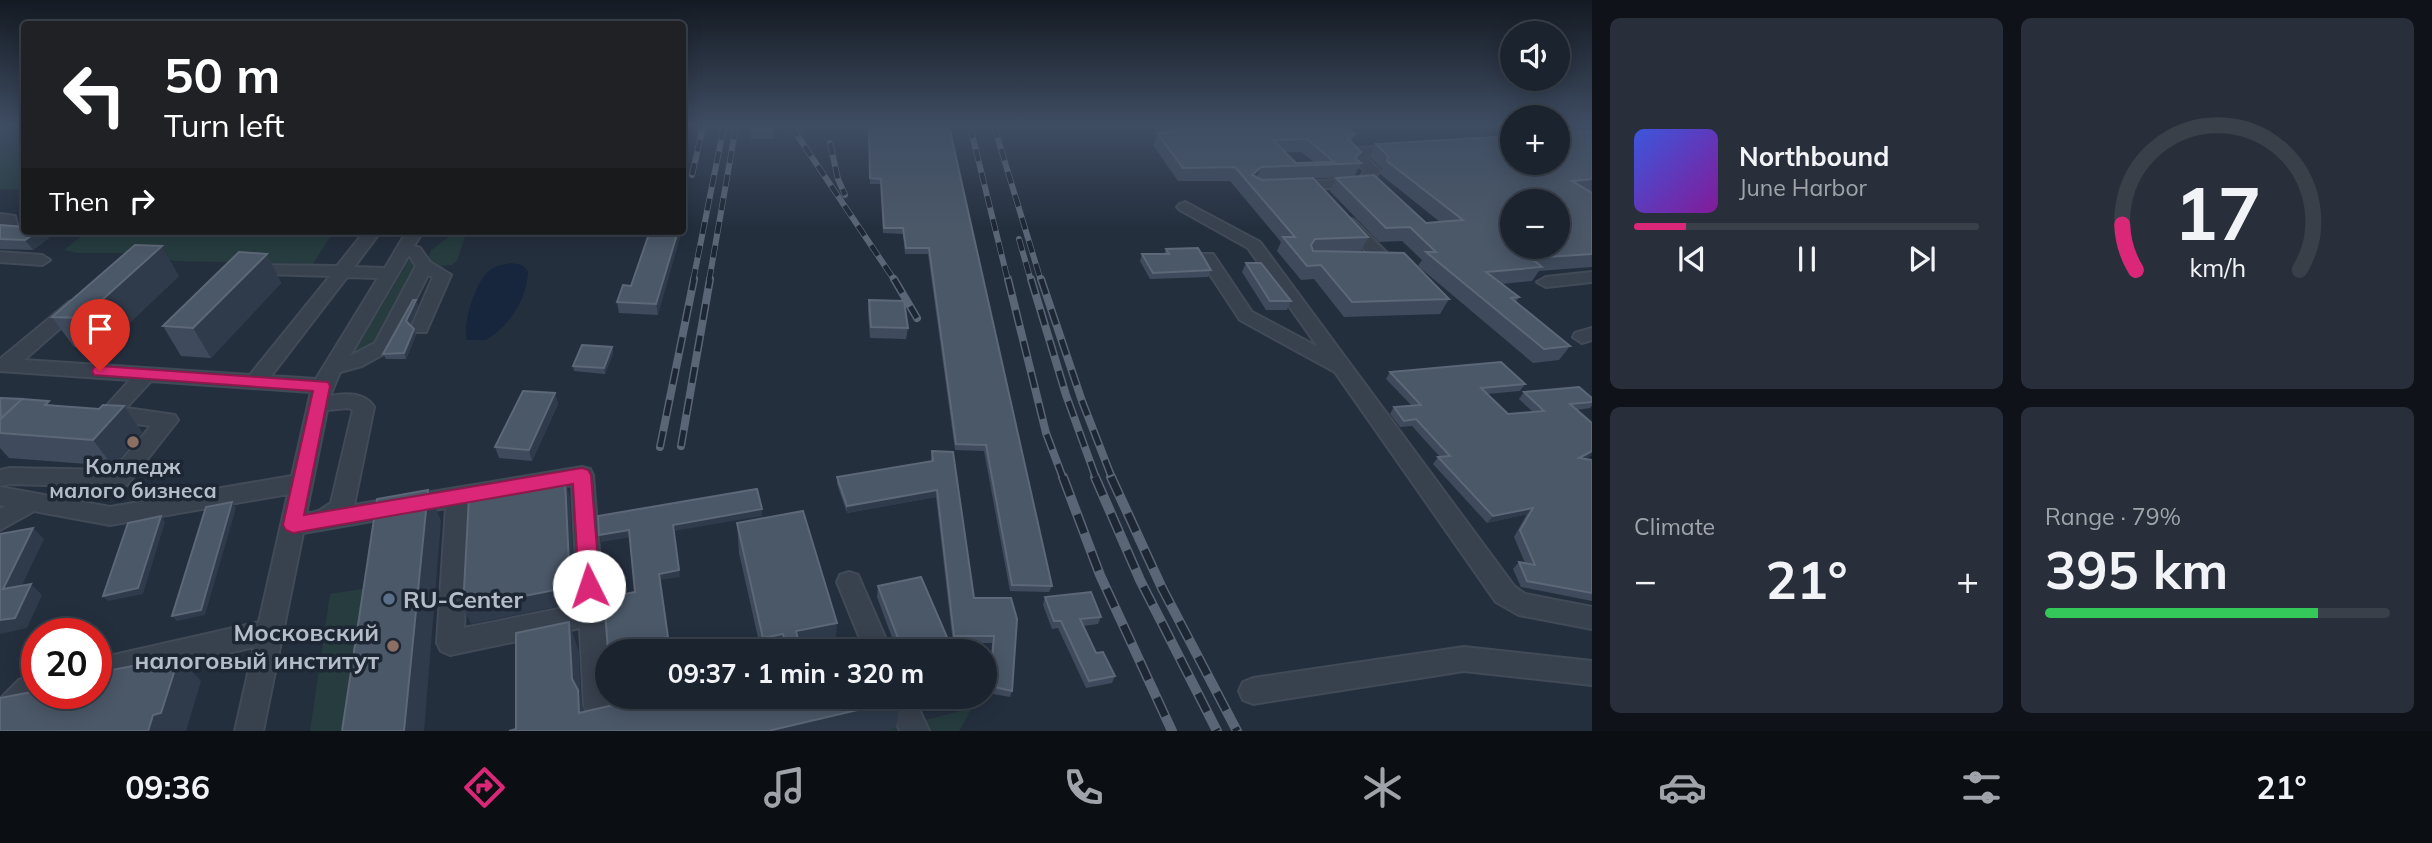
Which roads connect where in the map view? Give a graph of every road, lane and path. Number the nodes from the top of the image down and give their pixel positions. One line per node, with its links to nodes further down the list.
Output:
1 (1361, 160): 2 (street)
2 (1311, 185): 3 (street); 11 (street)
3 (1270, 187)
4 (1185, 207): 22 (street)
5 (0, 219): 6 (street)
6 (21, 230)
7 (370, 235): 15 (street)
8 (410, 240): 13 (street); 16 (street)
9 (0, 257): 12 (street)
10 (1207, 258): 22 (street)
11 (1355, 259)
12 (42, 260)
13 (424, 266): 20 (street); 25 (street)
14 (265, 269): 15 (street)
15 (344, 271): 16 (street); 24 (street)
16 (389, 273): 25 (street)
17 (1592, 277): 18 (street)
18 (1546, 282)
19 (89, 294): 21 (street)
20 (420, 328)
21 (3, 365): 23 (street)
22 (1343, 369): 36 (street)
23 (147, 374): 24 (street); 26 (street)
24 (255, 382): 25 (street)
25 (323, 386): 27 (street); 31 (street)
26 (0, 478)
27 (301, 483): 30 (street); 33 (street)
28 (0, 496): 30 (street)
29 (458, 497): 31 (street); 35 (street); 35 (street)
30 (30, 502): 32 (street)
31 (328, 518): 33 (street)
32 (0, 521)
33 (293, 525): 37 (street)
34 (849, 582): 38 (street)
35 (592, 614): 39 (street)
36 (1592, 618)
37 (271, 631): 40 (street); 46 (street)
38 (873, 639)
39 (595, 660)
40 (112, 669)
41 (1592, 673): 42 (street)
42 (1253, 691)
43 (21, 697): 45 (street)
44 (904, 709): 47 (street)
45 (0, 719)
46 (249, 731)
47 (915, 731)

